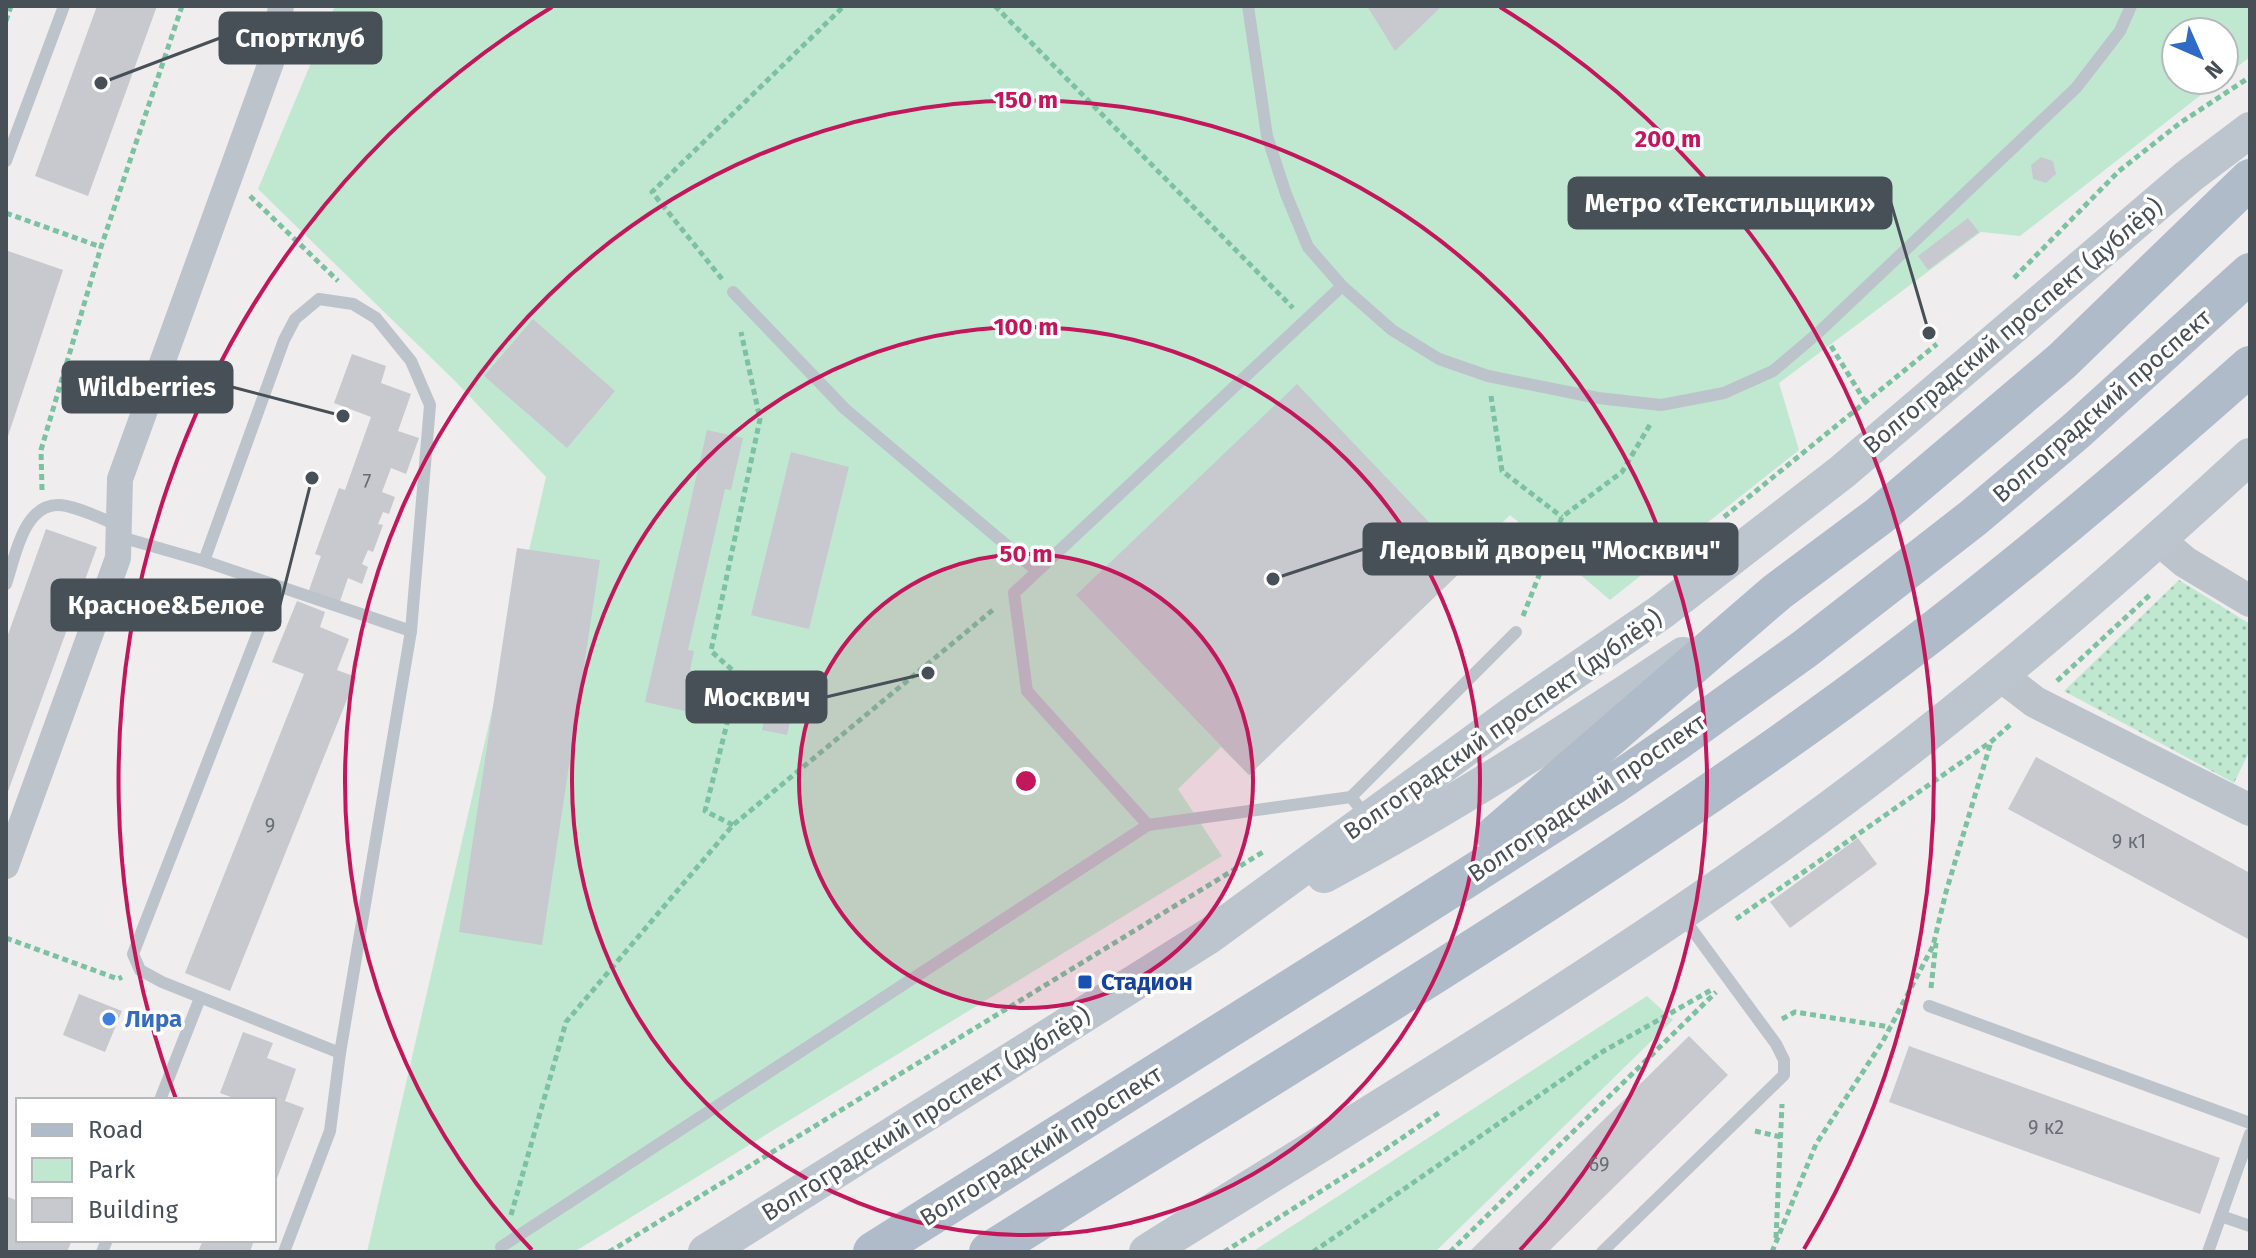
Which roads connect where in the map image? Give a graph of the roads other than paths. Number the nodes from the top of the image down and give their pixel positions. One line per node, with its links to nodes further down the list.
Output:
1 (64, 6): 6 (lane)
2 (281, 6): 13 (street)
3 (1248, 6): 9 (lane)
4 (2131, 6): 9 (lane)
5 (2250, 130): 24 (main road, Волгоградский проспект (дублёр))
6 (6, 161)
7 (2250, 179): 19 (main road)
8 (2250, 273): 29 (main road, Волгоградский проспект)
9 (1342, 286): 16 (lane)
10 (733, 292): 16 (lane)
11 (2250, 366): 43 (main road)
12 (2250, 456): 14 (main road)
13 (118, 540): 15 (lane); 17 (lane); 27 (street)
14 (2159, 540): 20 (street); 23 (main road)
15 (204, 561): 18 (lane); 21 (lane)
16 (1037, 571): 26 (lane)
17 (6, 584)
18 (276, 586): 21 (lane); 31 (lane)
19 (1777, 592): 29 (main road); 30 (main road)
20 (2250, 601)
21 (411, 631): 33 (lane)
22 (1516, 632): 24 (lane)
23 (2001, 676): 25 (street); 28 (main road)
24 (1360, 808): 26 (lane); 30 (main road, Волгоградский проспект (дублёр))
25 (2250, 810)
26 (1148, 825): 39 (lane)
27 (6, 866)
28 (1681, 914): 44 (main road); 45 (lane)
29 (1391, 926): 42 (main road, Волгоградский проспект)
30 (1209, 936): 41 (main road, Волгоградский проспект (дублёр))
31 (200, 998): 33 (lane); 34 (lane)
32 (1929, 1006): 35 (lane)
33 (340, 1053): 40 (lane)
34 (161, 1098)
35 (2250, 1123)
36 (2250, 1134): 37 (lane)
37 (2221, 1216): 38 (lane); 46 (lane)
38 (2250, 1226)
39 (501, 1247)
40 (284, 1252)
41 (706, 1252)
42 (873, 1252)
43 (989, 1252)
44 (1147, 1252)
45 (1602, 1252)
46 (2208, 1252)

